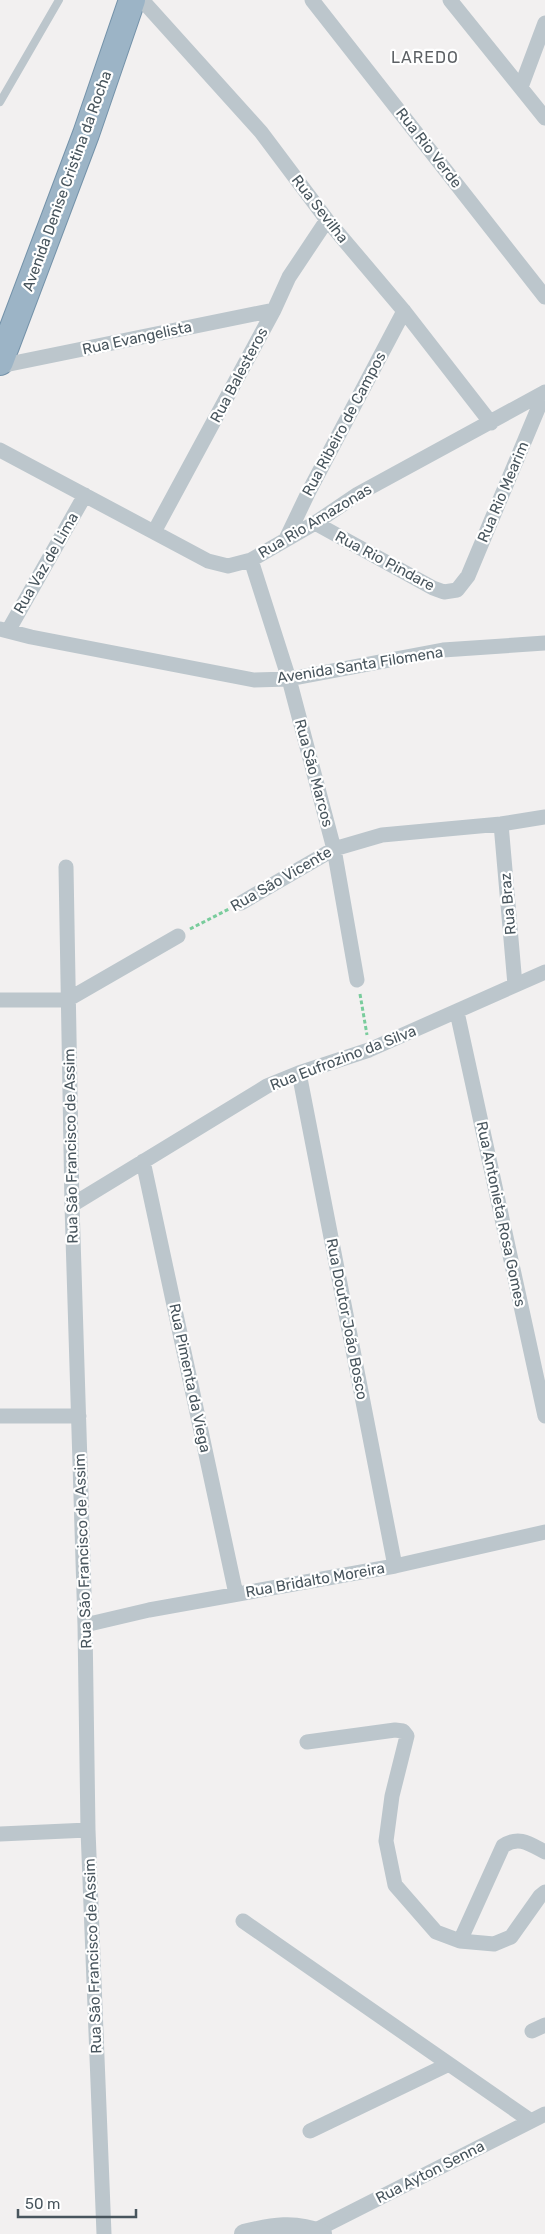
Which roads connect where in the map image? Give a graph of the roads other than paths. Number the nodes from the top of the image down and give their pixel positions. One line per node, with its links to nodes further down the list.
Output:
1 (59, 0): 9 (lane)
2 (114, 0): 16 (highway, Avenida Denise Cristina da Rocha)
3 (132, 0): 17 (highway, Avenida Denise Cristina da Rocha)
4 (142, 0): 12 (street, Rua Sevilha)
5 (312, 0): 13 (street, Rua Rio Verde)
6 (450, 0): 8 (street)
7 (545, 23): 8 (street)
8 (525, 92): 10 (street); 11 (street)
9 (0, 102)
10 (545, 103)
11 (545, 118)
12 (327, 220): 14 (street, Rua Balesteros); 15 (street, Rua Sevilha)
13 (545, 298)
14 (274, 310): 18 (street, Rua Evangelista); 24 (street, Rua Balesteros)
15 (404, 311): 20 (street, Rua Sevilha); 25 (street, Rua Ribeiro de Campos)
16 (0, 316)
17 (0, 362)
18 (0, 366)
19 (545, 392): 20 (street, Rua Rio Amazonas); 27 (street, Rua Rio Mearim)
20 (491, 422): 23 (street, Rua Rio Amazonas)
21 (0, 450): 22 (street, Rua Rio Amazonas)
22 (85, 495): 24 (street, Rua Rio Amazonas); 28 (street, Rua Vaz de Lima)
23 (315, 523): 25 (street, Rua Rio Amazonas); 27 (street, Rua Rio Pindare)
24 (154, 532): 26 (street, Rua Rio Amazonas)
25 (286, 539): 26 (street, Rua Rio Amazonas)
26 (251, 560): 30 (street, Rua São Marcos)
27 (457, 590)
28 (4, 630): 30 (street, Avenida Santa Filomena)
29 (545, 643): 30 (street, Avenida Santa Filomena)
30 (289, 679): 33 (street, Rua São Marcos)
31 (545, 817): 32 (street, Rua São Vicente)
32 (501, 824): 33 (street, Rua São Vicente); 39 (street, Rua Braz)
33 (334, 848): 35 (street, Rua São Vicente); 38 (street, Rua São Marcos)
34 (66, 868): 41 (street, Rua São Francisco de Assim)
35 (241, 903)
36 (178, 936): 41 (street)
37 (545, 972): 39 (street, Rua Eufrozino da Silva)
38 (357, 980)
39 (515, 985): 42 (street, Rua Eufrozino da Silva)
40 (0, 1000): 41 (street)
41 (67, 1000): 45 (street, Rua São Francisco de Assim)
42 (457, 1012): 43 (street, Rua Eufrozino da Silva); 48 (street, Rua Antonieta Rosa Gomes)
43 (299, 1073): 44 (street, Rua Eufrozino da Silva); 50 (street, Rua Doutor João Bosco)
44 (143, 1161): 45 (street, Rua Eufrozino da Silva); 51 (street, Rua Pimenta da Viega)
45 (72, 1205): 47 (street, Rua São Francisco de Assim)
46 (0, 1416): 47 (street)
47 (79, 1416): 52 (street, Rua São Francisco de Assim)
48 (545, 1416)
49 (545, 1532): 50 (street, Rua Bridalto Moreira)
50 (395, 1566): 51 (street, Rua Bridalto Moreira)
51 (236, 1594): 52 (street, Rua Bridalto Moreira)
52 (85, 1625): 54 (street, Rua São Francisco de Assim)
53 (307, 1742): 59 (street)
54 (88, 1830): 55 (street); 65 (street, Rua São Francisco de Assim)
55 (0, 1834)
56 (545, 1852): 59 (street)
57 (545, 1892): 59 (street)
58 (243, 1921): 60 (street)
59 (460, 1942)
60 (447, 2064): 62 (street); 63 (street)
61 (545, 2114): 62 (street, Rua Ayton Senna)
62 (531, 2121): 64 (street, Rua Ayton Senna)
63 (310, 2131)
64 (311, 2232): 66 (street)
65 (104, 2234)
66 (244, 2234)

